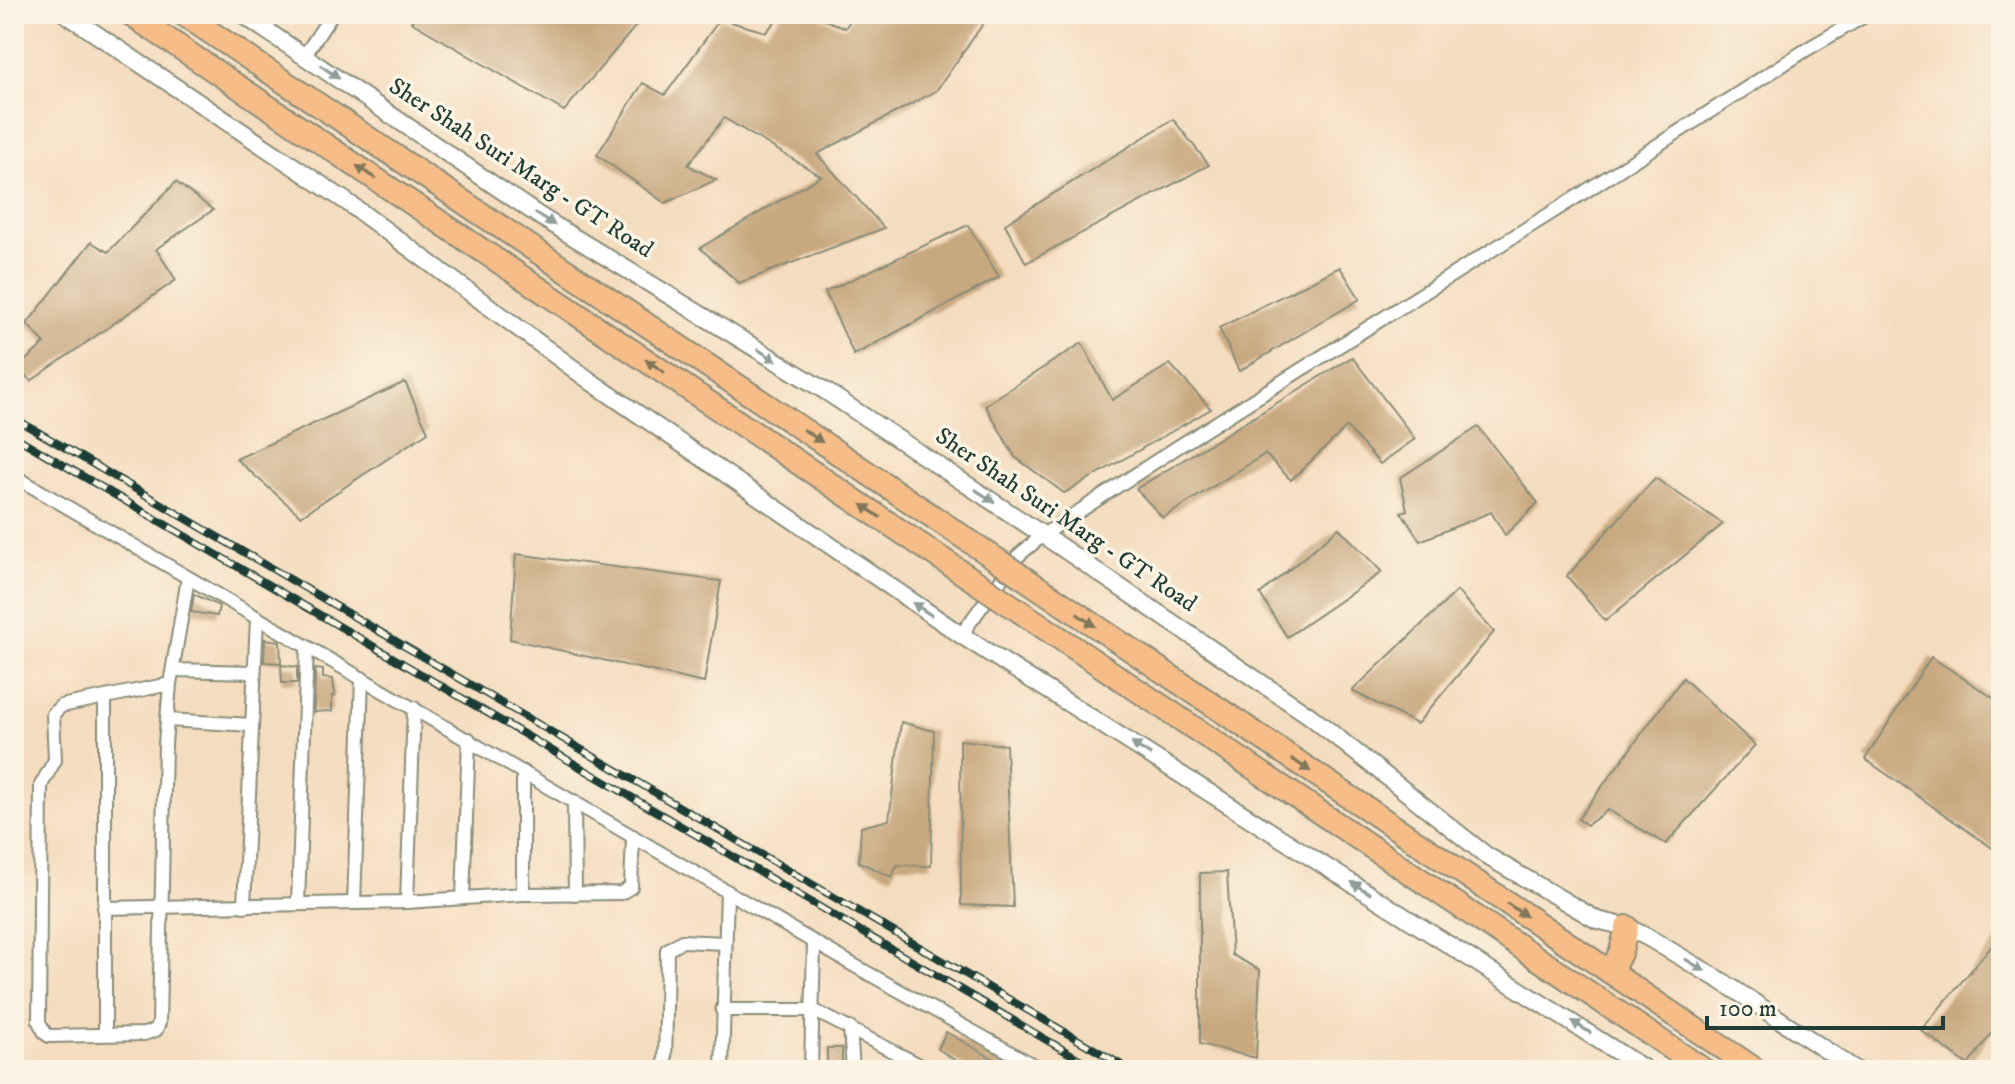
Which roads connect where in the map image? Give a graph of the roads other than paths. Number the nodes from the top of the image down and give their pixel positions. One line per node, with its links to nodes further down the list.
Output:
1 (66, 14): 12 (street, one-way to 1)
2 (130, 14): 51 (highway, one-way to 2, bridge)
3 (183, 14): 39 (highway, one-way to 39, bridge)
4 (242, 14): 7 (street, Sher Shah Suri Marg - GT Road)
5 (332, 14): 7 (street)
6 (1868, 14): 9 (street)
7 (305, 55): 9 (street, Sher Shah Suri Marg - GT Road, one-way to 9)
8 (14, 476): 10 (street)
9 (1043, 535): 12 (street); 36 (street, Sher Shah Suri Marg - GT Road)
10 (188, 578): 11 (street); 14 (street)
11 (257, 618): 13 (street); 15 (street)
12 (961, 635): 50 (street, one-way to 12)
13 (307, 647): 16 (street); 32 (street)
14 (173, 670): 15 (street); 17 (street)
15 (254, 672): 21 (street)
16 (362, 678): 19 (street); 31 (street)
17 (170, 684): 18 (street); 20 (street)
18 (105, 698): 35 (street); 43 (street)
19 (414, 708): 22 (street); 30 (street)
20 (167, 720): 21 (street); 34 (street)
21 (252, 725): 33 (street)
22 (469, 739): 23 (street); 29 (street)
23 (523, 772): 24 (street); 27 (street)
24 (574, 801): 25 (street); 28 (street)
25 (633, 836): 26 (street); 28 (street)
26 (727, 891): 37 (street); 38 (street)
27 (523, 894): 28 (street); 29 (street)
28 (575, 894)
29 (463, 898): 30 (street)
30 (407, 902): 31 (street)
31 (354, 903): 32 (street)
32 (298, 904): 33 (street)
33 (244, 906): 34 (street)
34 (162, 907): 35 (street); 43 (street)
35 (104, 908): 43 (street)
36 (1627, 927): 39 (highway); 53 (street, Sher Shah Suri Marg - GT Road, one-way to 53)
37 (814, 942): 41 (street); 49 (street)
38 (725, 943): 40 (street); 44 (street)
39 (1611, 972): 52 (highway)
40 (722, 1010): 41 (street); 45 (street)
41 (813, 1010): 42 (street); 46 (street)
42 (850, 1028): 47 (street); 48 (street)
43 (105, 1034)
44 (665, 1070)
45 (722, 1070)
46 (811, 1070)
47 (853, 1070)
48 (929, 1070)
49 (1042, 1070)
50 (1646, 1070)
51 (1704, 1070)
52 (1756, 1070)
53 (1856, 1070)

